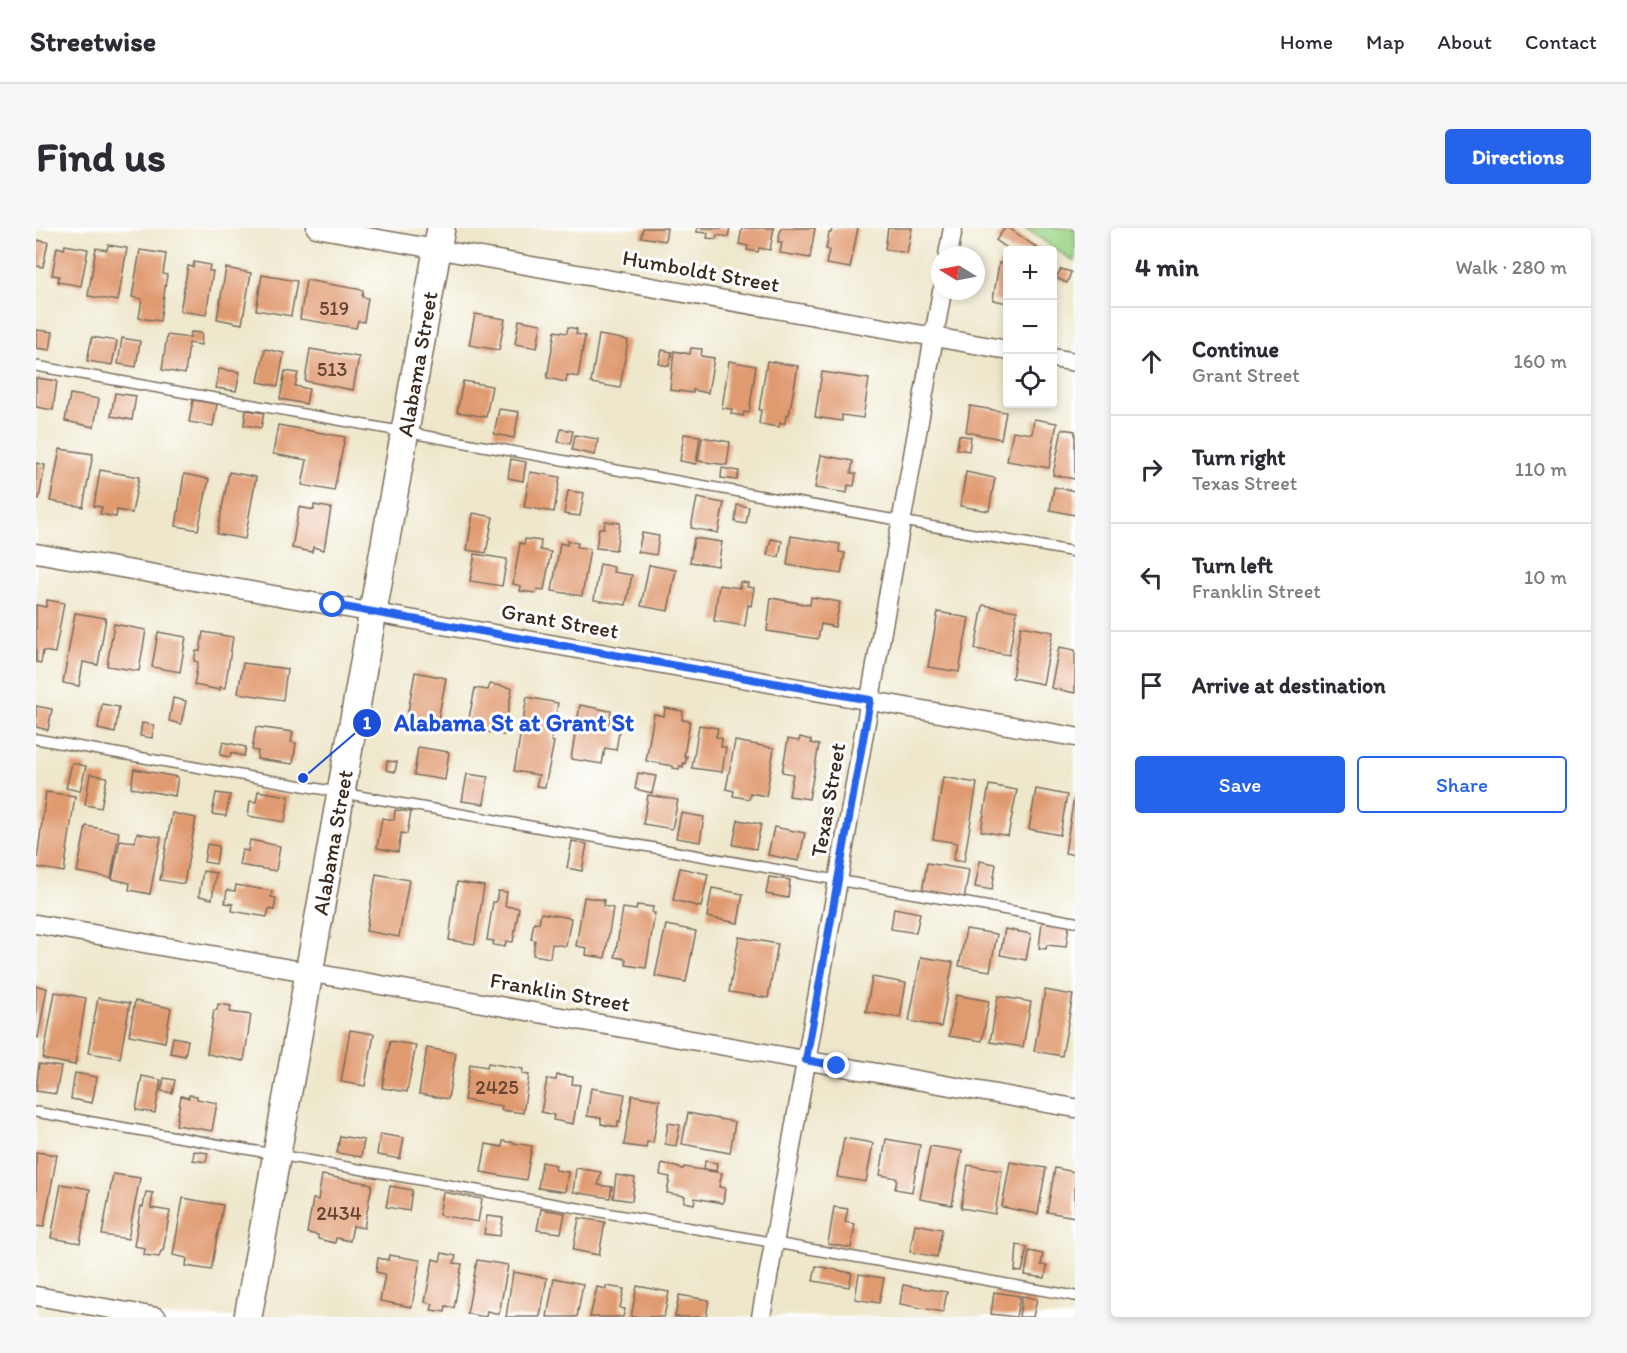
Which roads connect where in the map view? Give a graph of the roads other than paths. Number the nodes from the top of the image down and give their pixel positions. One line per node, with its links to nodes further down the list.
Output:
1 (316, 228): 3 (street, Humboldt Street)
2 (953, 228): 4 (street)
3 (439, 239): 6 (street, Humboldt Street); 11 (main road, Alabama Street)
4 (950, 246)
5 (940, 300): 6 (street, Texas Street)
6 (934, 337): 7 (street, Humboldt Street); 12 (street, Texas Street)
7 (1003, 349)
8 (1057, 359): 9 (street)
9 (1075, 362)
10 (36, 366): 11 (lane)
11 (405, 432): 12 (lane); 15 (main road, Alabama Street)
12 (901, 520): 13 (lane); 16 (street, Texas Street)
13 (1075, 552)
14 (36, 553): 15 (street, Grant Street)
15 (373, 613): 16 (street, Grant Street); 19 (main road, Alabama Street)
16 (870, 700): 17 (street, Grant Street); 20 (street, Texas Street)
17 (1075, 737)
18 (36, 739): 19 (lane)
19 (341, 793): 20 (lane); 23 (main road, Alabama Street)
20 (838, 880): 21 (lane); 24 (street, Texas Street)
21 (1075, 922)
22 (36, 924): 23 (street, Franklin Street)
23 (309, 972): 24 (street, Franklin Street); 27 (main road, Alabama Street)
24 (806, 1060): 25 (street, Franklin Street); 28 (street, Texas Street)
25 (1075, 1108)
26 (36, 1112): 27 (lane)
27 (277, 1155): 28 (lane); 32 (main road, Alabama Street)
28 (774, 1243): 30 (lane); 33 (street, Texas Street)
29 (36, 1296): 31 (street)
30 (1075, 1296)
31 (157, 1317)
32 (248, 1317)
33 (761, 1317)

